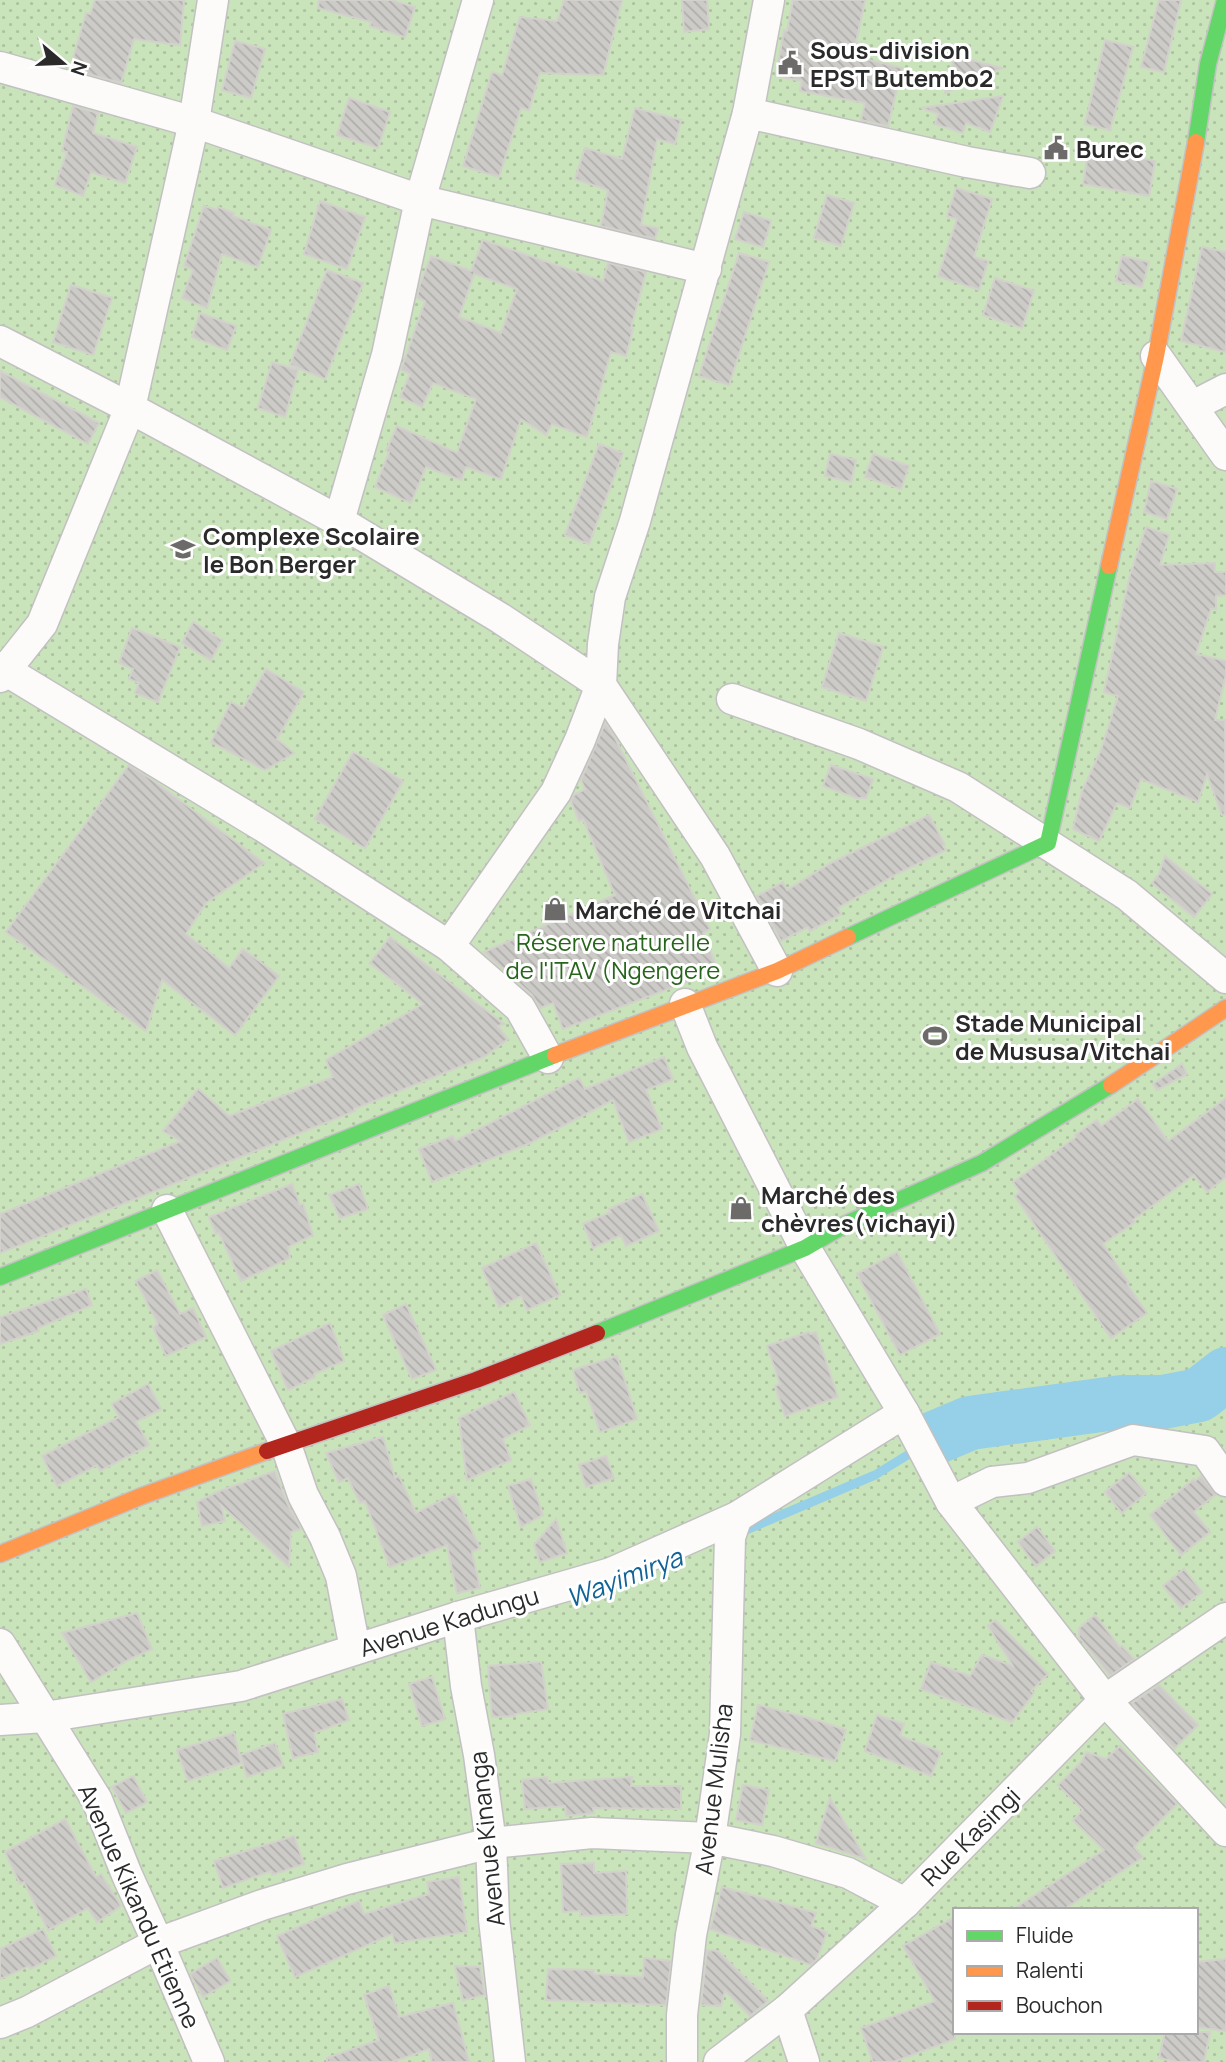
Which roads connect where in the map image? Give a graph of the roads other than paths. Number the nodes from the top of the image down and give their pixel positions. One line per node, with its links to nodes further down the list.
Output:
1 (213, 0): 8 (street)
2 (478, 0): 10 (street)
3 (769, 0): 7 (street)
4 (1225, 0): 6 (street)
5 (0, 66): 8 (street)
6 (1217, 66): 13 (street)
7 (748, 114): 9 (street); 11 (street)
8 (194, 122): 10 (street); 16 (street)
9 (1030, 173)
10 (420, 200): 11 (street); 18 (street)
11 (706, 269): 20 (street)
12 (0, 341): 16 (street)
13 (1156, 356): 15 (street); 22 (street)
14 (1226, 389): 15 (street)
15 (1193, 406): 17 (street)
16 (131, 408): 18 (street); 19 (street)
17 (1226, 455)
18 (339, 521): 20 (street)
19 (2, 672): 23 (street)
20 (601, 685): 23 (street); 24 (street)
21 (732, 699): 22 (street)
22 (1048, 843): 24 (street); 25 (street)
23 (449, 946): 28 (street)
24 (777, 971): 26 (street)
25 (1226, 978)
26 (685, 1004): 28 (street); 30 (street)
27 (1226, 1008): 30 (street)
28 (548, 1058): 29 (street)
29 (167, 1210): 31 (street); 33 (street)
30 (805, 1248): 32 (street); 33 (street)
31 (0, 1277)
32 (909, 1423): 35 (street); 36 (street, Avenue Kadungu)
33 (286, 1445): 37 (street); 41 (street)
34 (1226, 1481): 35 (street)
35 (951, 1502): 42 (street)
36 (737, 1517): 38 (street, Avenue Kadungu); 46 (street, Avenue Mulisha)
37 (0, 1554)
38 (458, 1617): 41 (street, Avenue Kadungu); 47 (street, Avenue Kinanga)
39 (1226, 1618): 42 (street, Rue Kasingi)
40 (0, 1644): 43 (street, Avenue Kikandu Etienne)
41 (355, 1649): 43 (street, Avenue Kadungu)
42 (1105, 1700): 45 (street); 48 (street, Rue Kasingi)
43 (44, 1717): 44 (street, Avenue Kadungu); 49 (street, Avenue Kikandu Etienne)
44 (0, 1720)
45 (1226, 1831)
46 (710, 1838): 47 (street); 48 (street); 54 (street, Avenue Mulisha)
47 (491, 1843): 49 (street); 53 (street, Avenue Kinanga)
48 (905, 1903): 50 (street, Rue Kasingi)
49 (158, 1943): 51 (street); 52 (street, Avenue Kikandu Etienne)
50 (787, 2010): 55 (street, Rue Kasingi); 56 (street)
51 (0, 2023)
52 (209, 2062)
53 (510, 2062)
54 (682, 2062)
55 (719, 2062)
56 (804, 2062)

